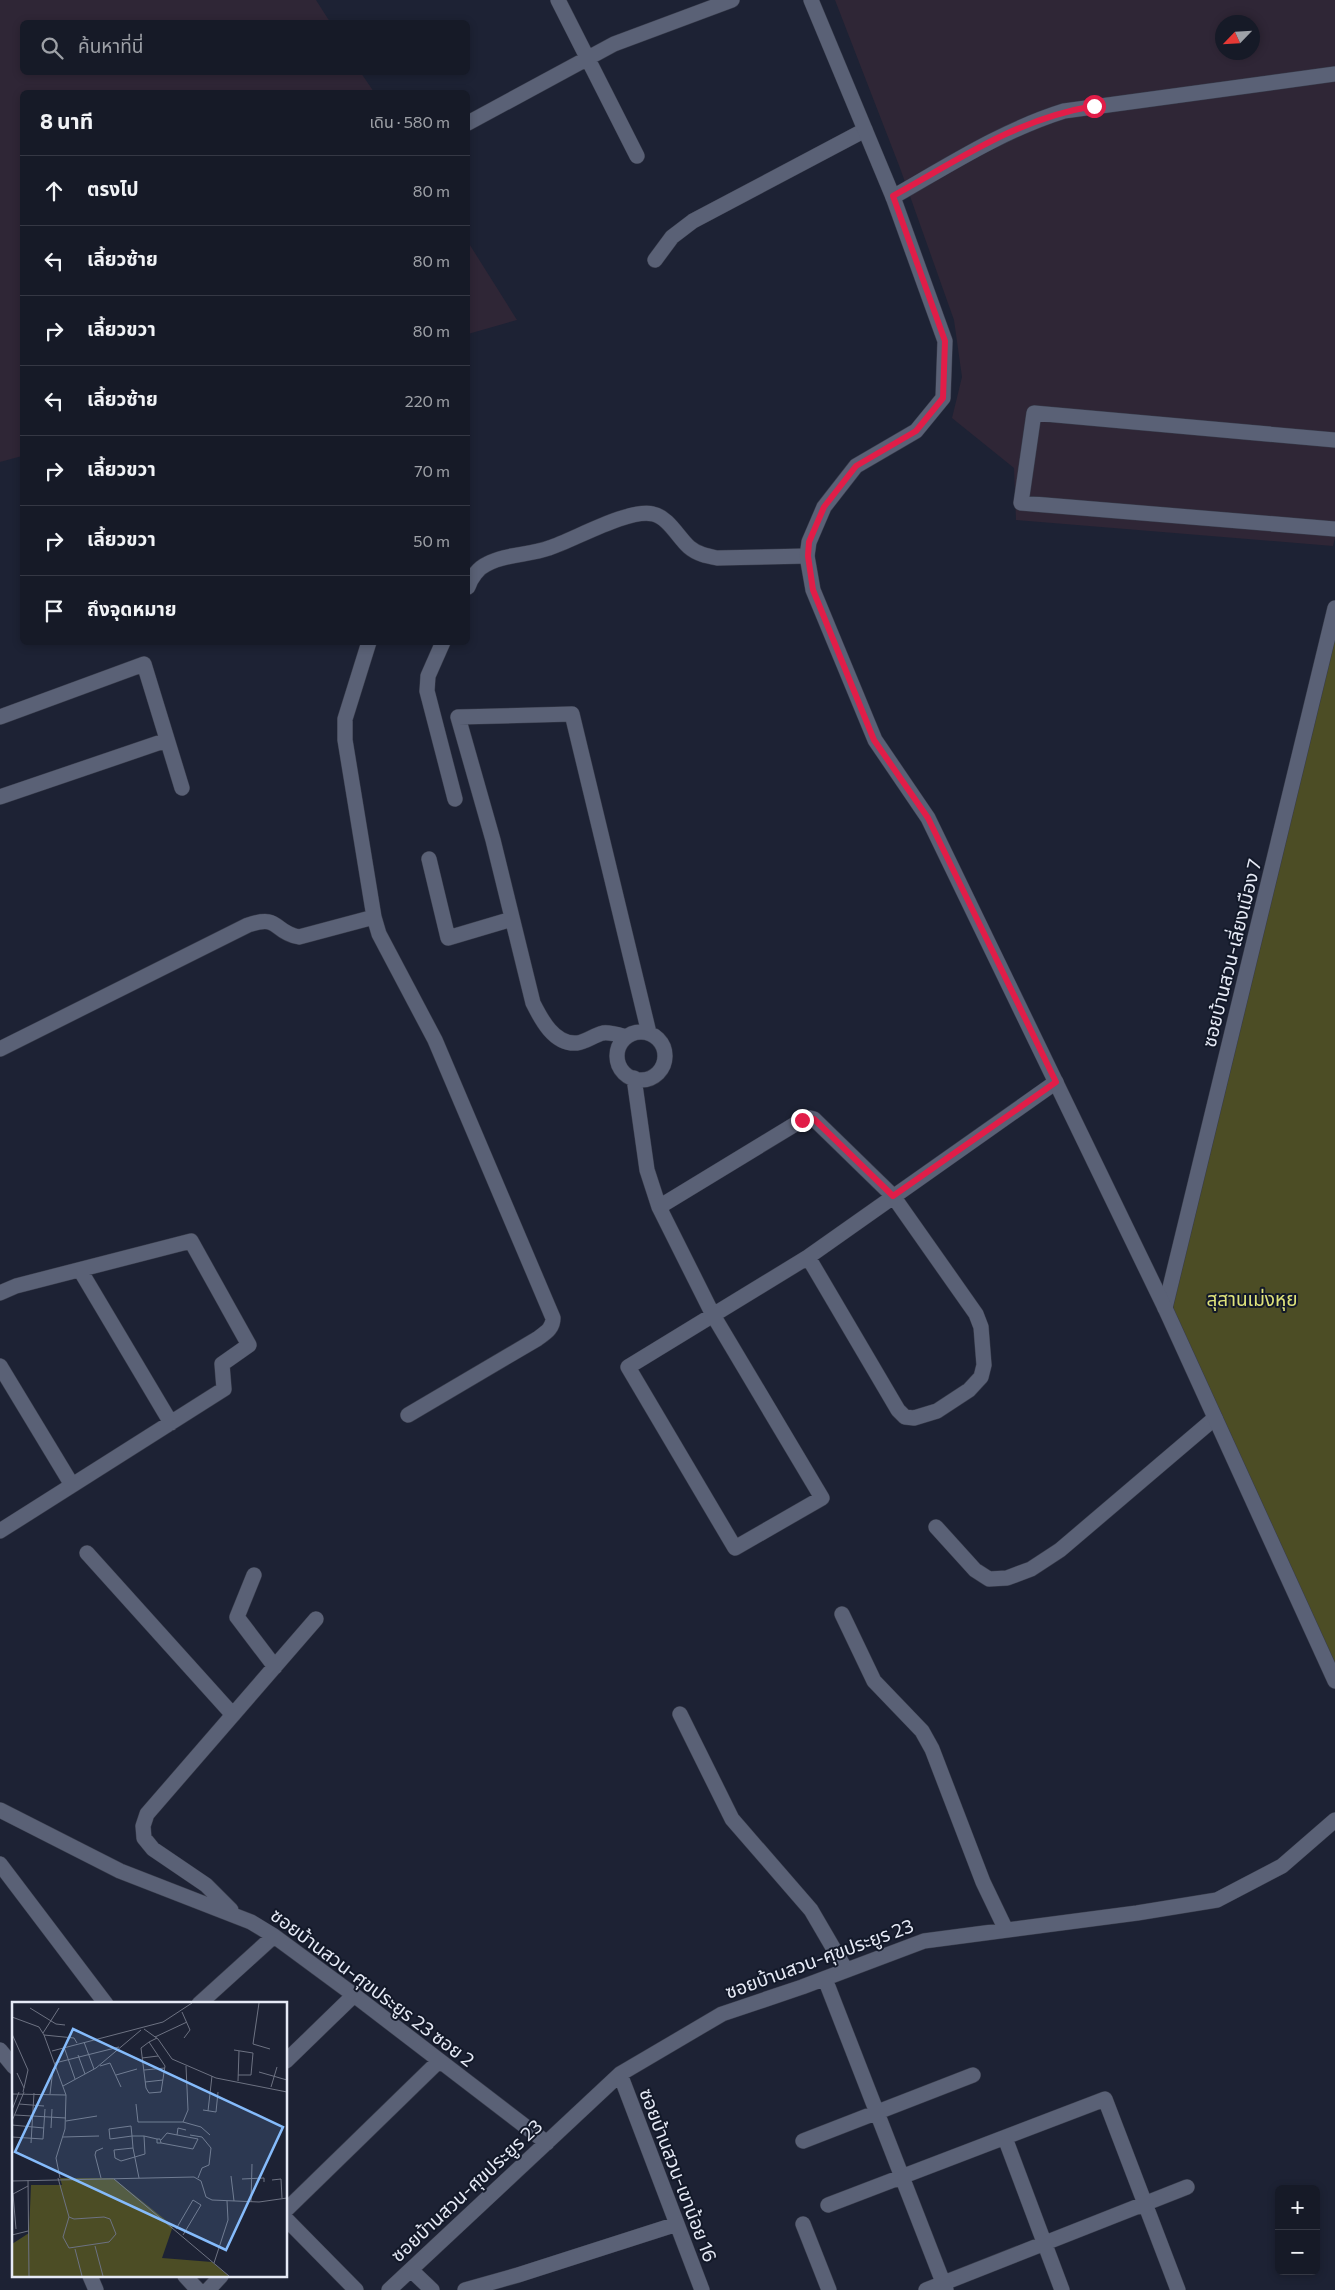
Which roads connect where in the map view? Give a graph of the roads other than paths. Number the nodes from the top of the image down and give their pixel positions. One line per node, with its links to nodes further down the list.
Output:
1 (558, 0): 4 (street)
2 (732, 0): 4 (street)
3 (811, 0): 7 (street)
4 (588, 56): 6 (street); 8 (street)
5 (1335, 74): 9 (street)
6 (470, 121)
7 (865, 130): 9 (street); 10 (street)
8 (638, 156)
9 (893, 196): 13 (street)
10 (655, 260)
11 (1335, 440): 12 (street)
12 (1335, 529)
13 (808, 556): 14 (street); 30 (street)
14 (470, 584)
15 (1335, 608): 36 (street, ซอยบ้านสวน-เลี่ยงเมือง 7)
16 (368, 645): 24 (street)
17 (442, 645): 22 (street)
18 (0, 716): 19 (street)
19 (167, 740): 20 (street); 21 (street)
20 (182, 788)
21 (0, 797)
22 (455, 799)
23 (429, 859): 25 (street)
24 (374, 917): 28 (street); 39 (street)
25 (512, 919): 26 (street); 27 (street)
26 (649, 1033): 27 (street); 29 (street)
27 (626, 1037): 29 (street)
28 (0, 1049)
29 (634, 1078): 32 (street)
30 (1056, 1082): 31 (street); 36 (street)
31 (893, 1196): 32 (street); 33 (street); 33 (street)
32 (659, 1207): 37 (street)
33 (808, 1257): 37 (street)
34 (80, 1270): 35 (street); 41 (street); 41 (street)
35 (0, 1293)
36 (1165, 1308): 40 (street)
37 (713, 1315): 37 (street)
38 (0, 1366): 42 (street)
39 (408, 1415)
40 (1215, 1418): 43 (street); 50 (street)
41 (171, 1423): 42 (street)
42 (72, 1485): 44 (street)
43 (936, 1527)
44 (0, 1531)
45 (87, 1553): 52 (street)
46 (254, 1575): 49 (street)
47 (842, 1614): 57 (street)
48 (316, 1619): 49 (street)
49 (275, 1666): 52 (street)
50 (1335, 1681)
51 (680, 1714): 59 (street)
52 (233, 1715): 56 (street)
53 (0, 1810): 56 (street, ซอยบ้านสวน-ศุขประยูร 23 ซอย 2)
54 (1335, 1820): 57 (street, ซอยบ้านสวน-ศุขประยูร 23)
55 (0, 1864): 62 (street)
56 (238, 1916): 58 (street, ซอยบ้านสวน-ศุขประยูร 23 ซอย 2)
57 (1006, 1930): 59 (street, ซอยบ้านสวน-ศุขประยูร 23)
58 (274, 1936): 61 (street, ซอยบ้านสวน-ศุขประยูร 23 ซอย 2); 63 (street)
59 (846, 1970): 60 (street, ซอยบ้านสวน-ศุขประยูร 23)
60 (825, 1979): 68 (street, ซอยบ้านสวน-ศุขประยูร 23); 70 (street)
61 (354, 1995): 65 (street); 66 (street, ซอยบ้านสวน-ศุขประยูร 23 ซอย 2)
62 (104, 2002)
63 (201, 2002)
64 (0, 2050): 67 (street)
65 (288, 2060)
66 (439, 2061): 73 (street, ซอยบ้านสวน-ศุขประยูร 23 ซอย 2); 78 (street)
67 (12, 2065)
68 (620, 2074): 73 (street, ซอยบ้านสวน-ศุขประยูร 23); 80 (street, ซอยบ้านสวน-เขาน้อย 16)
69 (973, 2075): 70 (street)
70 (877, 2113): 72 (street); 74 (street)
71 (1005, 2138): 74 (street); 76 (street); 82 (street)
72 (803, 2141)
73 (547, 2143): 83 (street, ซอยบ้านสวน-ศุขประยูร 23)
74 (902, 2177): 77 (street); 87 (street)
75 (1187, 2187): 76 (street)
76 (1146, 2203): 82 (street); 99 (street)
77 (828, 2205)
78 (288, 2208)
79 (288, 2221): 91 (street)
80 (677, 2224): 94 (street); 95 (street, ซอยบ้านสวน-เขาน้อย 16)
81 (803, 2224): 96 (street)
82 (1045, 2243): 87 (street); 98 (street)
83 (411, 2270): 92 (street, ซอยบ้านสวน-ศุขประยูร 23); 93 (street)
84 (91, 2278): 88 (street)
85 (188, 2278): 89 (street)
86 (219, 2278): 90 (street)
87 (944, 2287): 97 (street)
88 (96, 2290)
89 (198, 2290)
90 (208, 2290)
91 (356, 2290)
92 (389, 2290)
93 (432, 2290)
94 (465, 2290)
95 (702, 2290)
96 (829, 2290)
97 (926, 2290)
98 (1062, 2290)
99 (1178, 2290)

